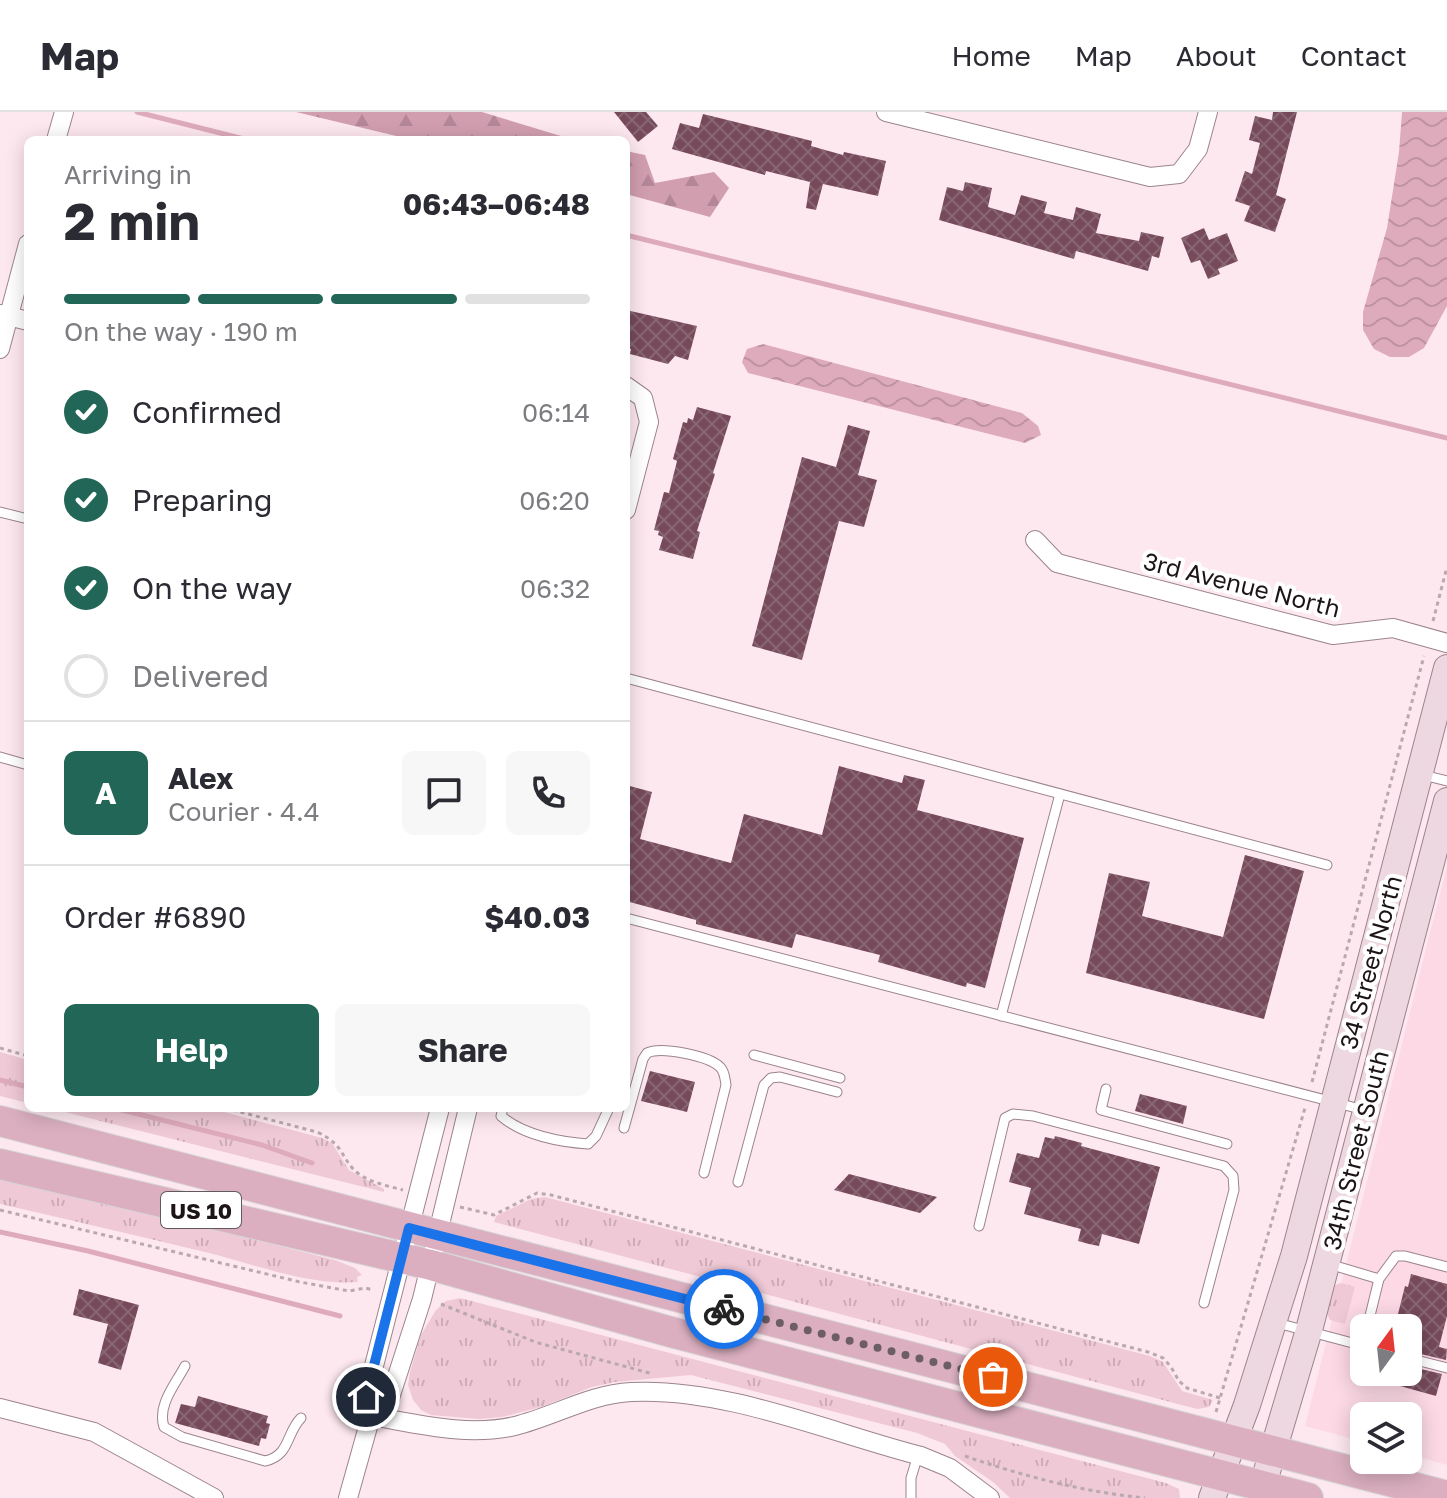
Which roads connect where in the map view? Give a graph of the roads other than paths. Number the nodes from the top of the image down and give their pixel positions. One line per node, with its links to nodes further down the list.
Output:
1 (64, 112): 4 (street)
2 (886, 112): 3 (street)
3 (1208, 112)
4 (57, 136)
5 (24, 256): 6 (street)
6 (4, 315): 7 (street); 8 (street)
7 (24, 320)
8 (0, 349)
9 (630, 389): 10 (street)
10 (630, 495)
11 (0, 512): 12 (lane)
12 (24, 518)
13 (1035, 540): 14 (street, 3rd Avenue North)
14 (1447, 643)
15 (1447, 668): 19 (main road, 34 Street North)
16 (630, 679): 21 (lane)
17 (0, 757): 18 (lane)
18 (24, 764)
19 (1420, 774): 20 (lane); 25 (main road, 34 Street North)
20 (1447, 781)
21 (1060, 794): 23 (lane); 27 (lane)
22 (1447, 801): 26 (main road, 34th Street South)
23 (1327, 865)
24 (630, 919): 27 (lane)
25 (1373, 946): 26 (street); 32 (main road, 34 Street North)
26 (1406, 955): 34 (main road, 34th Street South)
27 (1001, 1016): 32 (lane)
28 (754, 1055): 29 (lane)
29 (840, 1078)
30 (1106, 1089): 42 (lane)
31 (837, 1092): 45 (lane)
32 (1321, 1098): 34 (lane); 48 (main road, 34 Street North)
33 (630, 1106): 44 (lane)
34 (1364, 1110): 50 (main road, 34th Street South)
35 (439, 1112): 47 (street)
36 (467, 1112): 47 (street)
37 (502, 1112): 38 (lane)
38 (607, 1112)
39 (628, 1112): 41 (lane)
40 (0, 1121): 47 (main road, US 10)
41 (624, 1128)
42 (1227, 1144)
43 (0, 1164): 49 (main road, US 10)
44 (704, 1173)
45 (738, 1182)
46 (979, 1226): 53 (lane)
47 (426, 1243): 49 (main road, US 10); 62 (street); 64 (main road, US 10); 67 (main road, US 10)
48 (1294, 1256): 55 (main road, 34th Street South)
49 (401, 1258): 62 (street)
50 (1326, 1264): 52 (lane); 56 (main road, 34th Street South)
51 (1447, 1267): 52 (lane)
52 (1379, 1279): 54 (lane)
53 (1204, 1303)
54 (1370, 1314)
55 (1274, 1323): 56 (lane); 64 (main road, 34th Street South)
56 (1309, 1330): 57 (lane); 65 (main road, 34th Street South)
57 (1350, 1340)
58 (1422, 1362): 60 (lane)
59 (185, 1366): 63 (lane)
60 (1447, 1368)
61 (0, 1408): 70 (street)
62 (371, 1416): 66 (street); 71 (street)
63 (301, 1418)
64 (1234, 1439): 65 (main road, US 10); 67 (main road, 34th Street South)
65 (1273, 1449): 68 (main road, 34th Street South); 69 (main road, US 10)
66 (918, 1455): 72 (lane); 73 (street)
67 (1216, 1486): 68 (main road, US 10)
68 (1262, 1492): 74 (main road, US 10)
69 (1447, 1496)
70 (214, 1498)
71 (348, 1498)
72 (911, 1498)
73 (990, 1498)
74 (1308, 1498)

